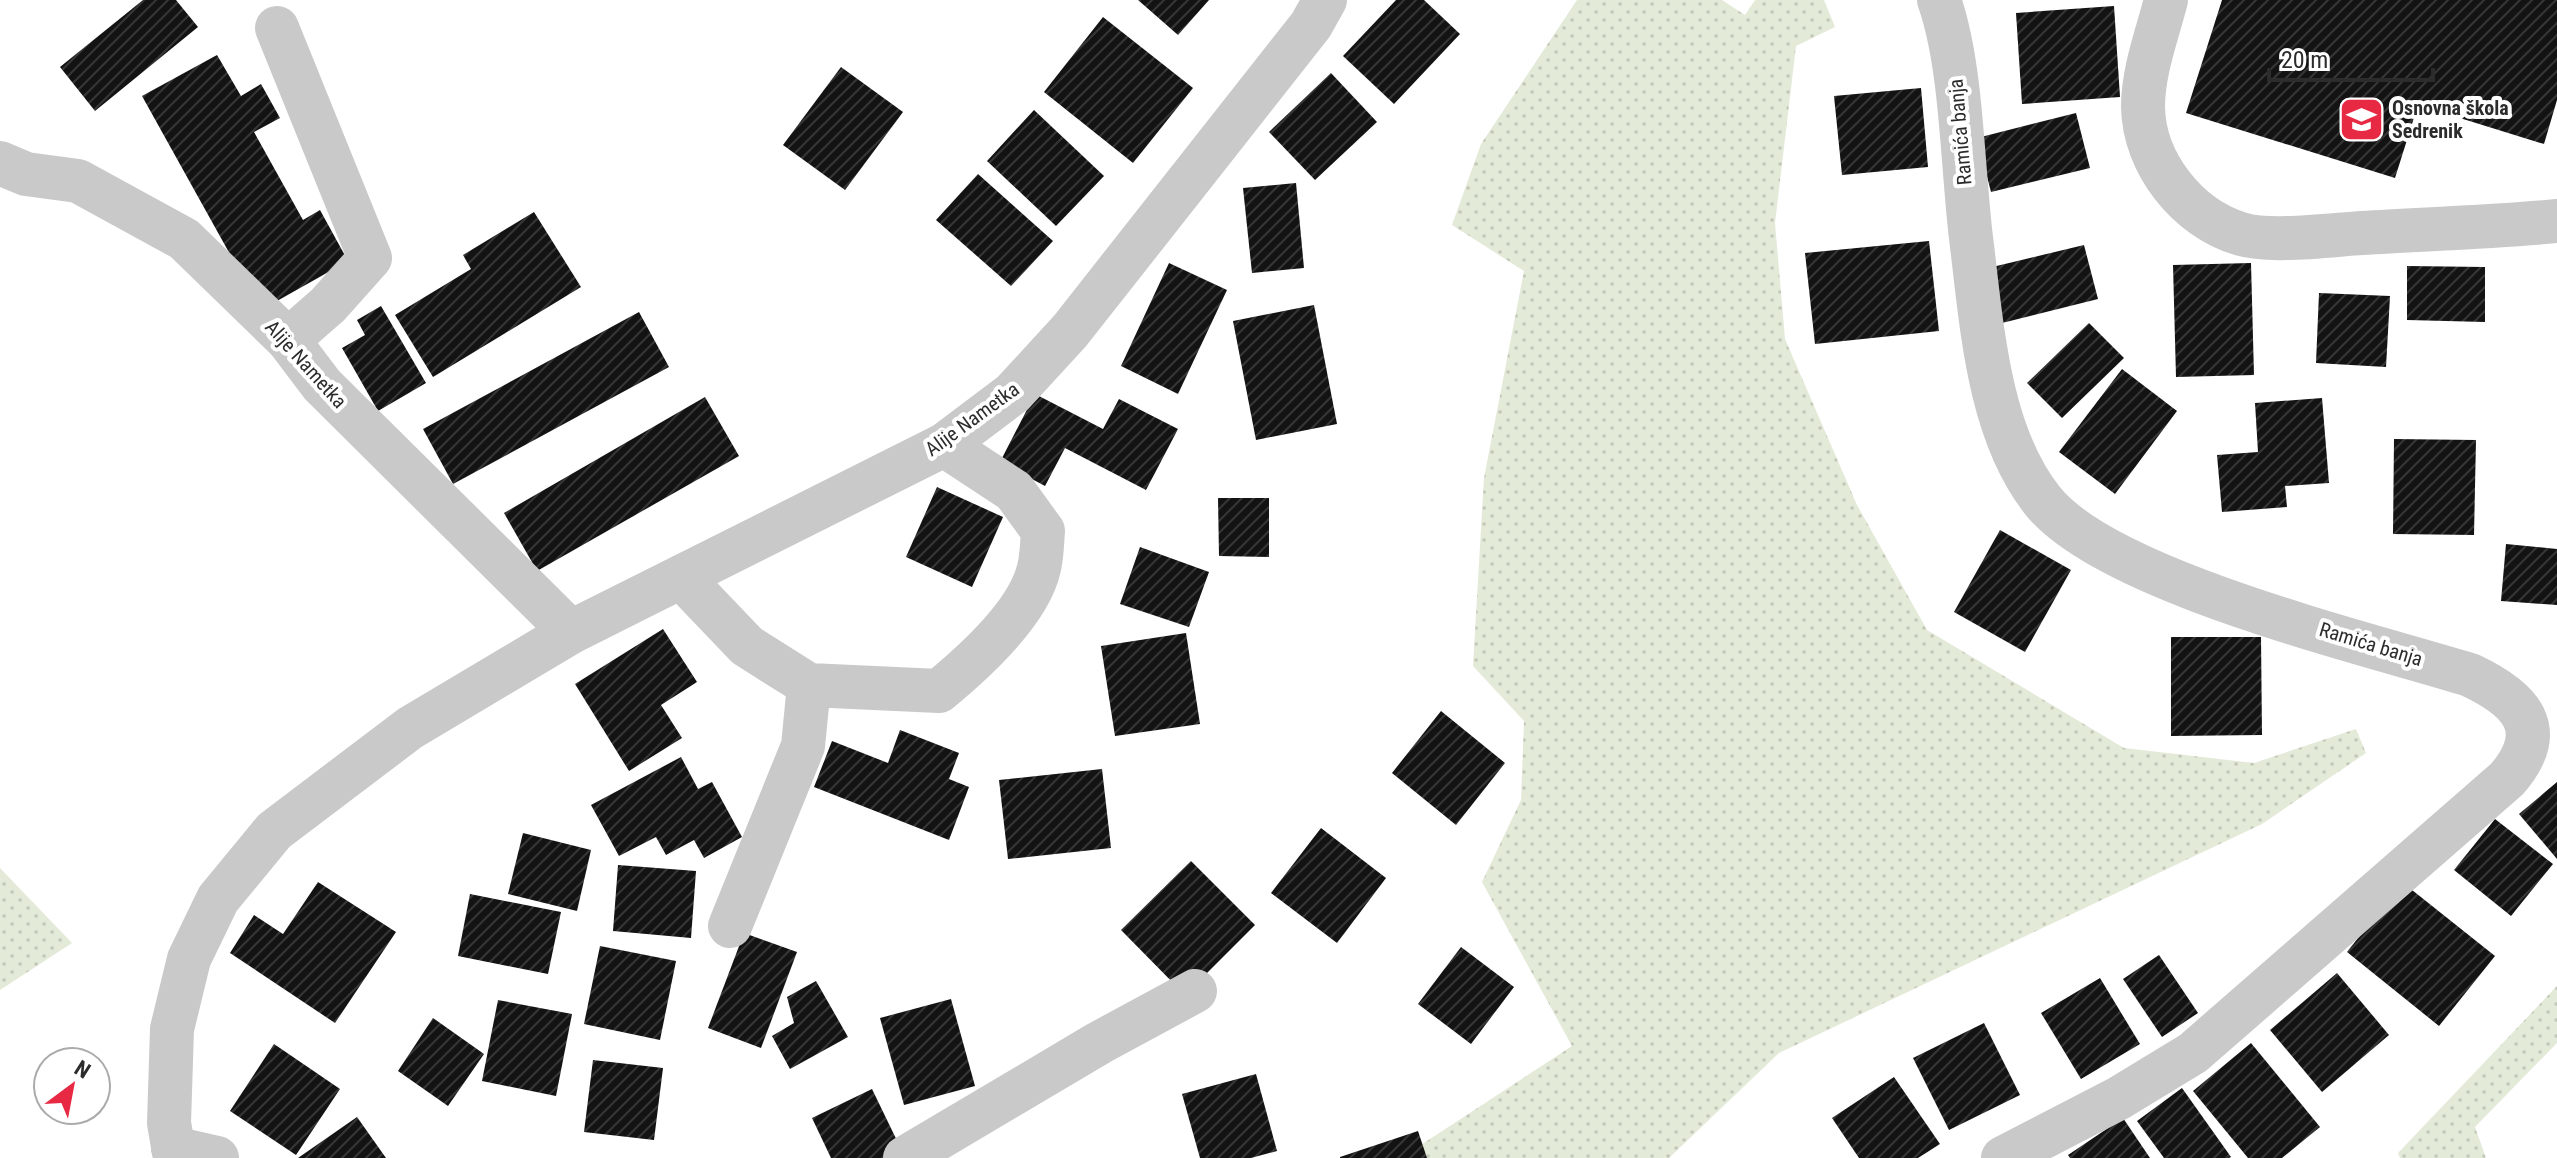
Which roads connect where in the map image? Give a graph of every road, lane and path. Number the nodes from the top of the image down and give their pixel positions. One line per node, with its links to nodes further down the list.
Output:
1 (1325, 0): 8 (street, Alije Nametka)
2 (1939, 0): 17 (street, Ramića banja)
3 (2166, 0): 6 (street)
4 (277, 28): 7 (street)
5 (0, 163): 7 (street, Alije Nametka)
6 (2557, 221)
7 (288, 340): 10 (street, Alije Nametka)
8 (944, 445): 9 (street, Alije Nametka); 11 (street)
9 (681, 577): 10 (street, Alije Nametka); 11 (street)
10 (571, 632): 14 (street, Alije Nametka)
11 (809, 685): 12 (street)
12 (730, 926)
13 (1195, 991): 16 (street)
14 (174, 1153): 15 (street)
15 (217, 1158)
16 (905, 1158)
17 (2003, 1158)

